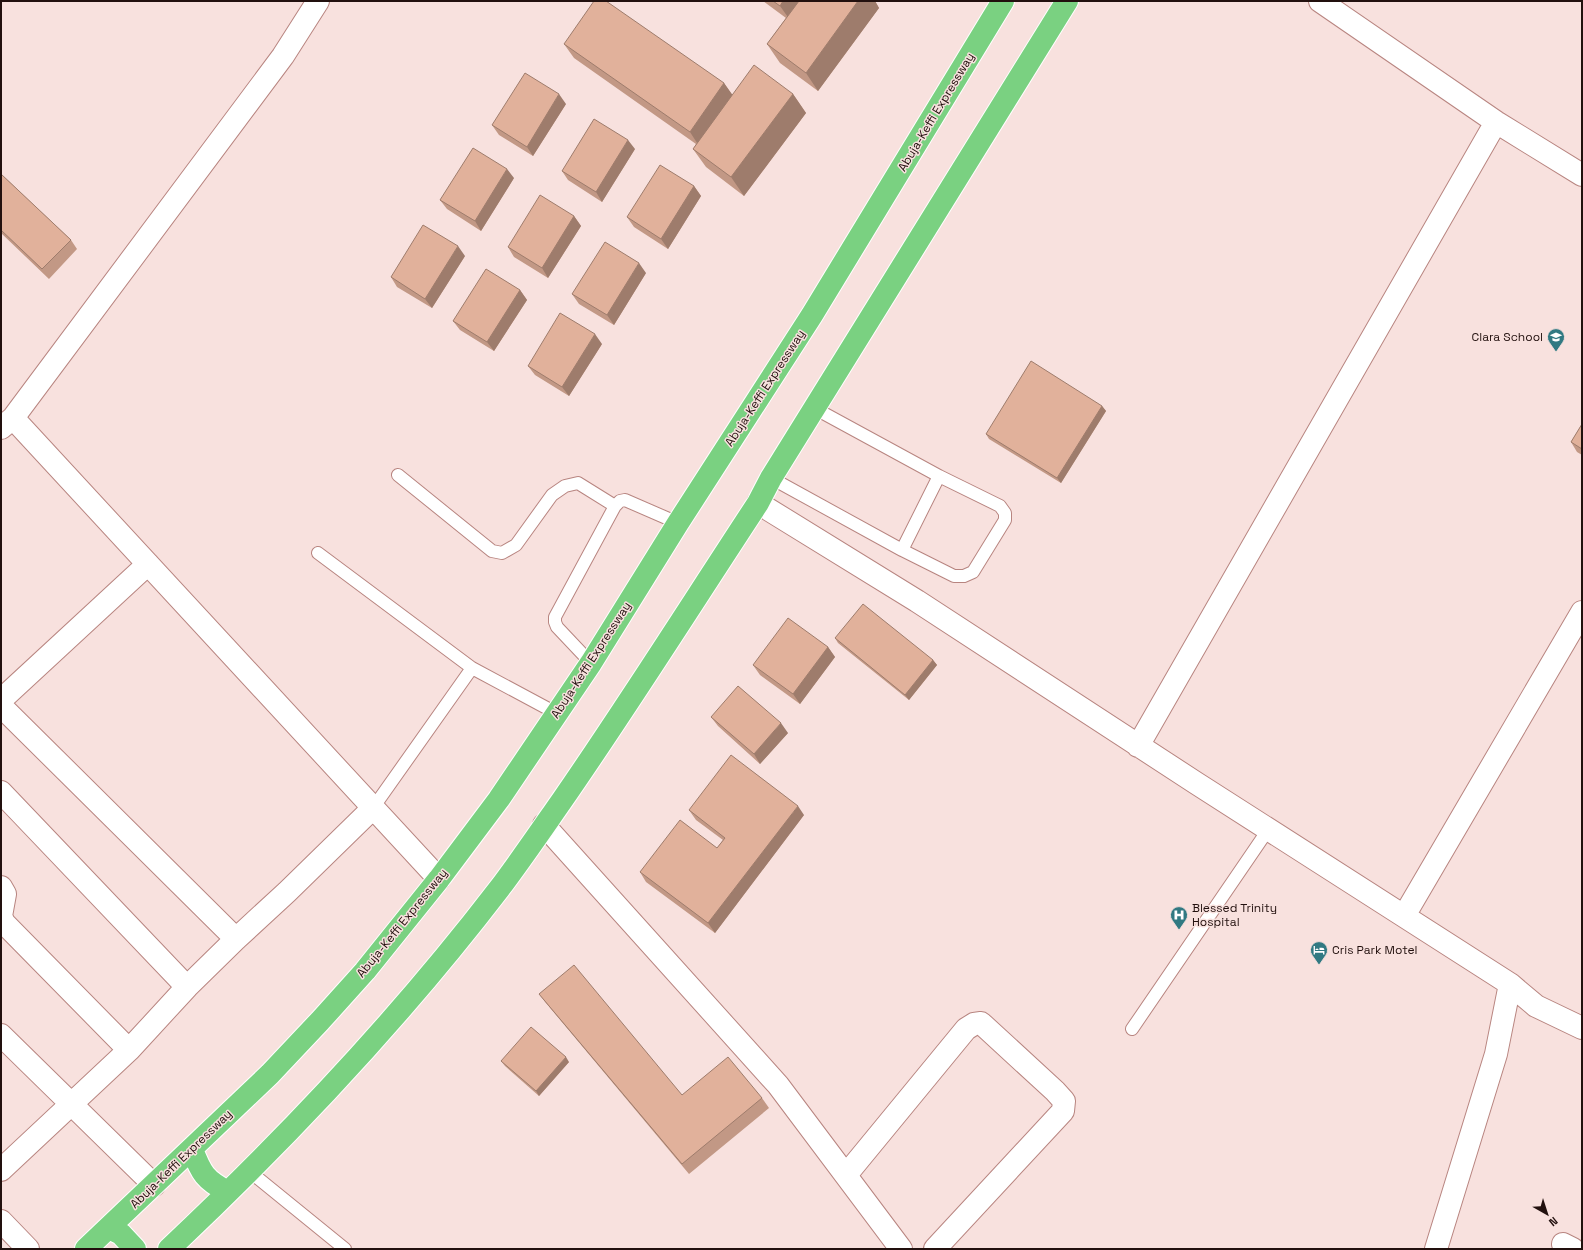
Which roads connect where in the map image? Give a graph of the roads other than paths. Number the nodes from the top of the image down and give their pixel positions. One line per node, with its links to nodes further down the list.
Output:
1 (318, 1): 8 (street)
2 (1003, 1): 14 (highway, Abuja-Keffi Expressway)
3 (1067, 1): 7 (highway)
4 (1320, 1): 5 (street)
5 (1496, 122): 6 (street); 24 (street)
6 (1582, 175)
7 (814, 408): 10 (lane); 11 (highway)
8 (7, 423): 17 (street)
9 (398, 475): 13 (lane)
10 (938, 476): 15 (lane); 15 (lane)
11 (771, 478): 12 (highway); 15 (lane)
12 (758, 503): 24 (street); 27 (highway)
13 (615, 506): 14 (lane); 19 (lane)
14 (678, 524): 19 (highway, Abuja-Keffi Expressway)
15 (902, 550)
16 (318, 553): 20 (lane)
17 (148, 564): 21 (street); 26 (street)
18 (1582, 612): 31 (street)
19 (591, 662): 23 (highway, Abuja-Keffi Expressway)
20 (472, 668): 23 (lane); 26 (lane)
21 (1, 700)
22 (1, 706): 32 (street)
23 (556, 713): 29 (highway, Abuja-Keffi Expressway)
24 (1138, 746): 28 (street)
25 (1, 792): 34 (street)
26 (373, 808): 29 (street); 32 (street)
27 (544, 825): 42 (highway); 43 (street)
28 (1268, 830): 31 (street); 36 (lane)
29 (439, 879): 40 (highway, Abuja-Keffi Expressway)
30 (1, 887): 38 (street)
31 (1404, 916): 33 (street)
32 (236, 939): 34 (street)
33 (1510, 984): 35 (street); 55 (street)
34 (188, 987): 38 (street)
35 (1578, 1022)
36 (1132, 1028)
37 (1, 1035): 39 (street)
38 (129, 1050): 39 (street)
39 (72, 1104): 41 (street); 44 (street)
40 (192, 1149): 44 (highway, Abuja-Keffi Expressway); 45 (highway)
41 (1, 1170)
42 (249, 1171): 45 (highway); 52 (lane)
43 (846, 1175): 53 (street); 54 (street)
44 (154, 1185): 47 (highway, Abuja-Keffi Expressway)
45 (228, 1192): 51 (highway)
46 (1, 1221): 48 (street)
47 (109, 1228): 49 (highway, Abuja-Keffi Expressway); 50 (highway)
48 (28, 1249)
49 (86, 1249)
50 (135, 1249)
51 (169, 1249)
52 (345, 1249)
53 (901, 1249)
54 (935, 1249)
55 (1436, 1249)

